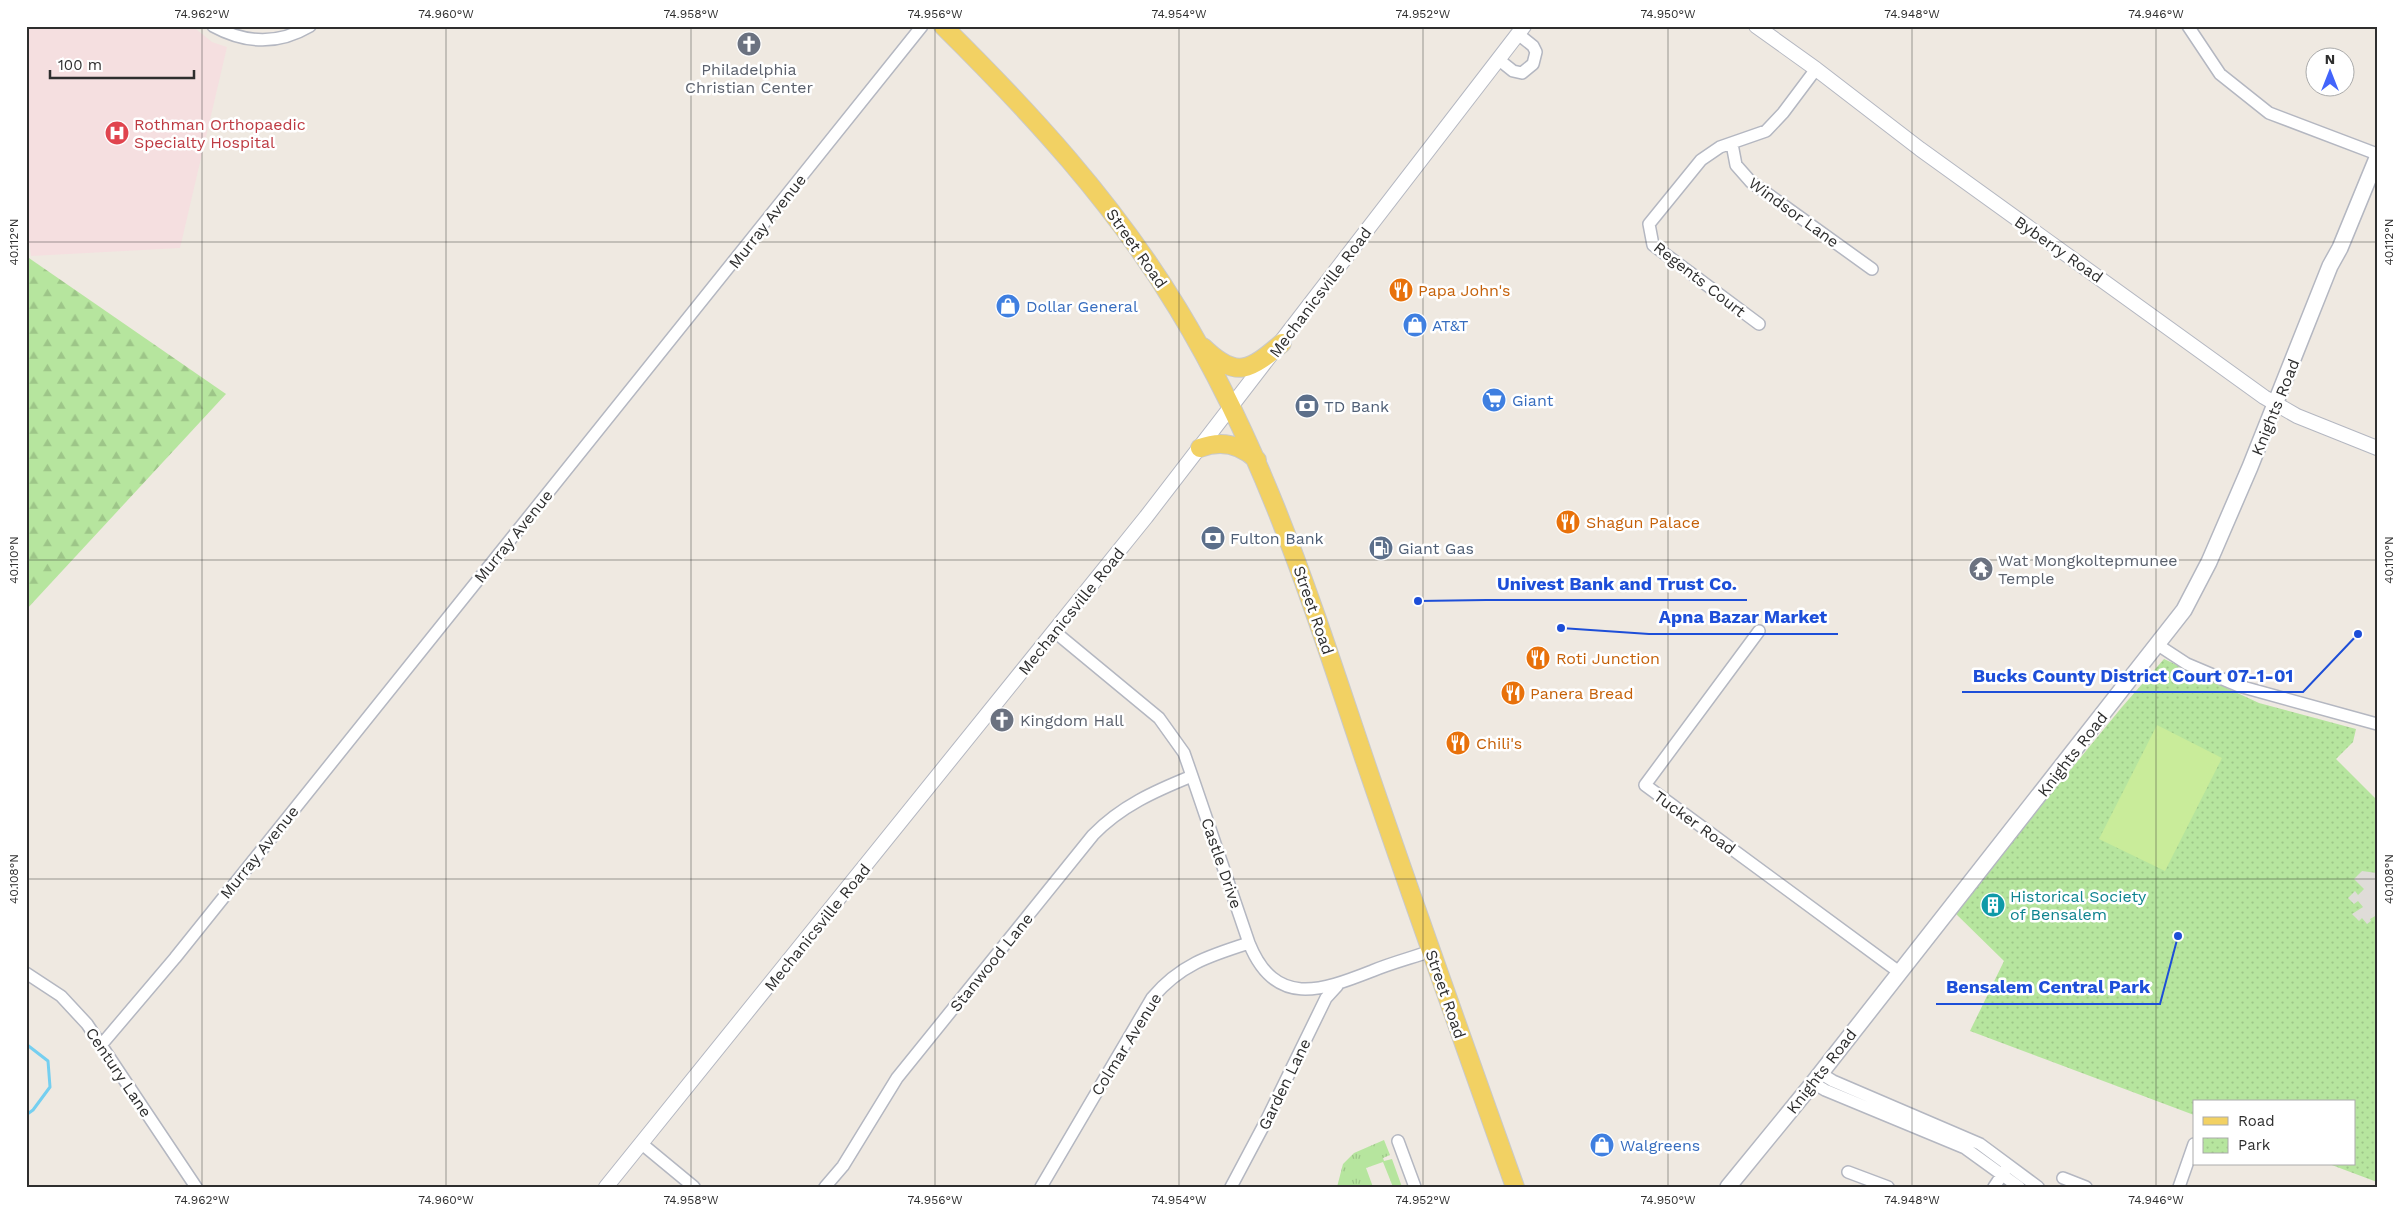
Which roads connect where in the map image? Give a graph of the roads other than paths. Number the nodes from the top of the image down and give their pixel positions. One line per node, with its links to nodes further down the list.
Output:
1 (213, 26): 2 (street)
2 (310, 26)
3 (922, 26): 32 (street, Murray Avenue)
4 (943, 26): 15 (main road, Street Road)
5 (1756, 26): 9 (street, Byberry Road)
6 (2188, 26): 11 (street)
7 (1521, 30): 8 (street, Mechanicsville Road); 8 (street)
8 (1498, 59): 16 (street, Mechanicsville Road)
9 (1816, 69): 10 (street, Regents Court); 17 (street, Byberry Road)
10 (1732, 144): 13 (street, Windsor Lane); 14 (street, Regents Court)
11 (2377, 154)
12 (2377, 158): 17 (main road, Knights Road)
13 (1872, 269)
14 (1759, 324)
15 (1196, 340): 16 (main road); 18 (main road, Street Road)
16 (1282, 343): 18 (street, Mechanicsville Road)
17 (2275, 404): 20 (street, Byberry Road); 24 (main road, Knights Road)
18 (1232, 407): 19 (street, Mechanicsville Road); 21 (main road, Street Road)
19 (1200, 448): 21 (main road); 23 (street, Mechanicsville Road)
20 (2377, 448)
21 (1257, 460): 28 (main road, Street Road)
22 (1759, 631): 29 (street, Tucker Road)
23 (1054, 632): 26 (street, Castle Drive); 35 (street, Mechanicsville Road)
24 (2158, 645): 25 (street); 29 (main road, Knights Road)
25 (2377, 724)
26 (1192, 776): 27 (street, Castle Drive); 43 (street, Stanwood Lane)
27 (1249, 943): 31 (street, Castle Drive); 44 (street, Colmar Avenue)
28 (1431, 951): 31 (street, Castle Drive); 47 (main road, Street Road)
29 (1899, 972): 33 (main road, Knights Road)
30 (26, 973): 32 (street, Century Lane)
31 (1339, 985): 45 (street, Garden Lane)
32 (102, 1044): 40 (street, Century Lane)
33 (1816, 1078): 37 (street); 48 (main road, Knights Road)
34 (1398, 1141): 46 (street)
35 (642, 1144): 41 (street, Mechanicsville Road); 42 (street)
36 (2193, 1147): 54 (street)
37 (2005, 1170): 50 (street); 51 (street); 52 (street)
38 (1848, 1172): 49 (street)
39 (2063, 1178): 53 (street)
40 (196, 1187)
41 (606, 1187)
42 (694, 1187)
43 (825, 1187)
44 (1042, 1187)
45 (1231, 1187)
46 (1415, 1187)
47 (1515, 1187)
48 (1728, 1187)
49 (1888, 1187)
50 (1994, 1187)
51 (2019, 1187)
52 (2038, 1187)
53 (2086, 1187)
54 (2179, 1187)

